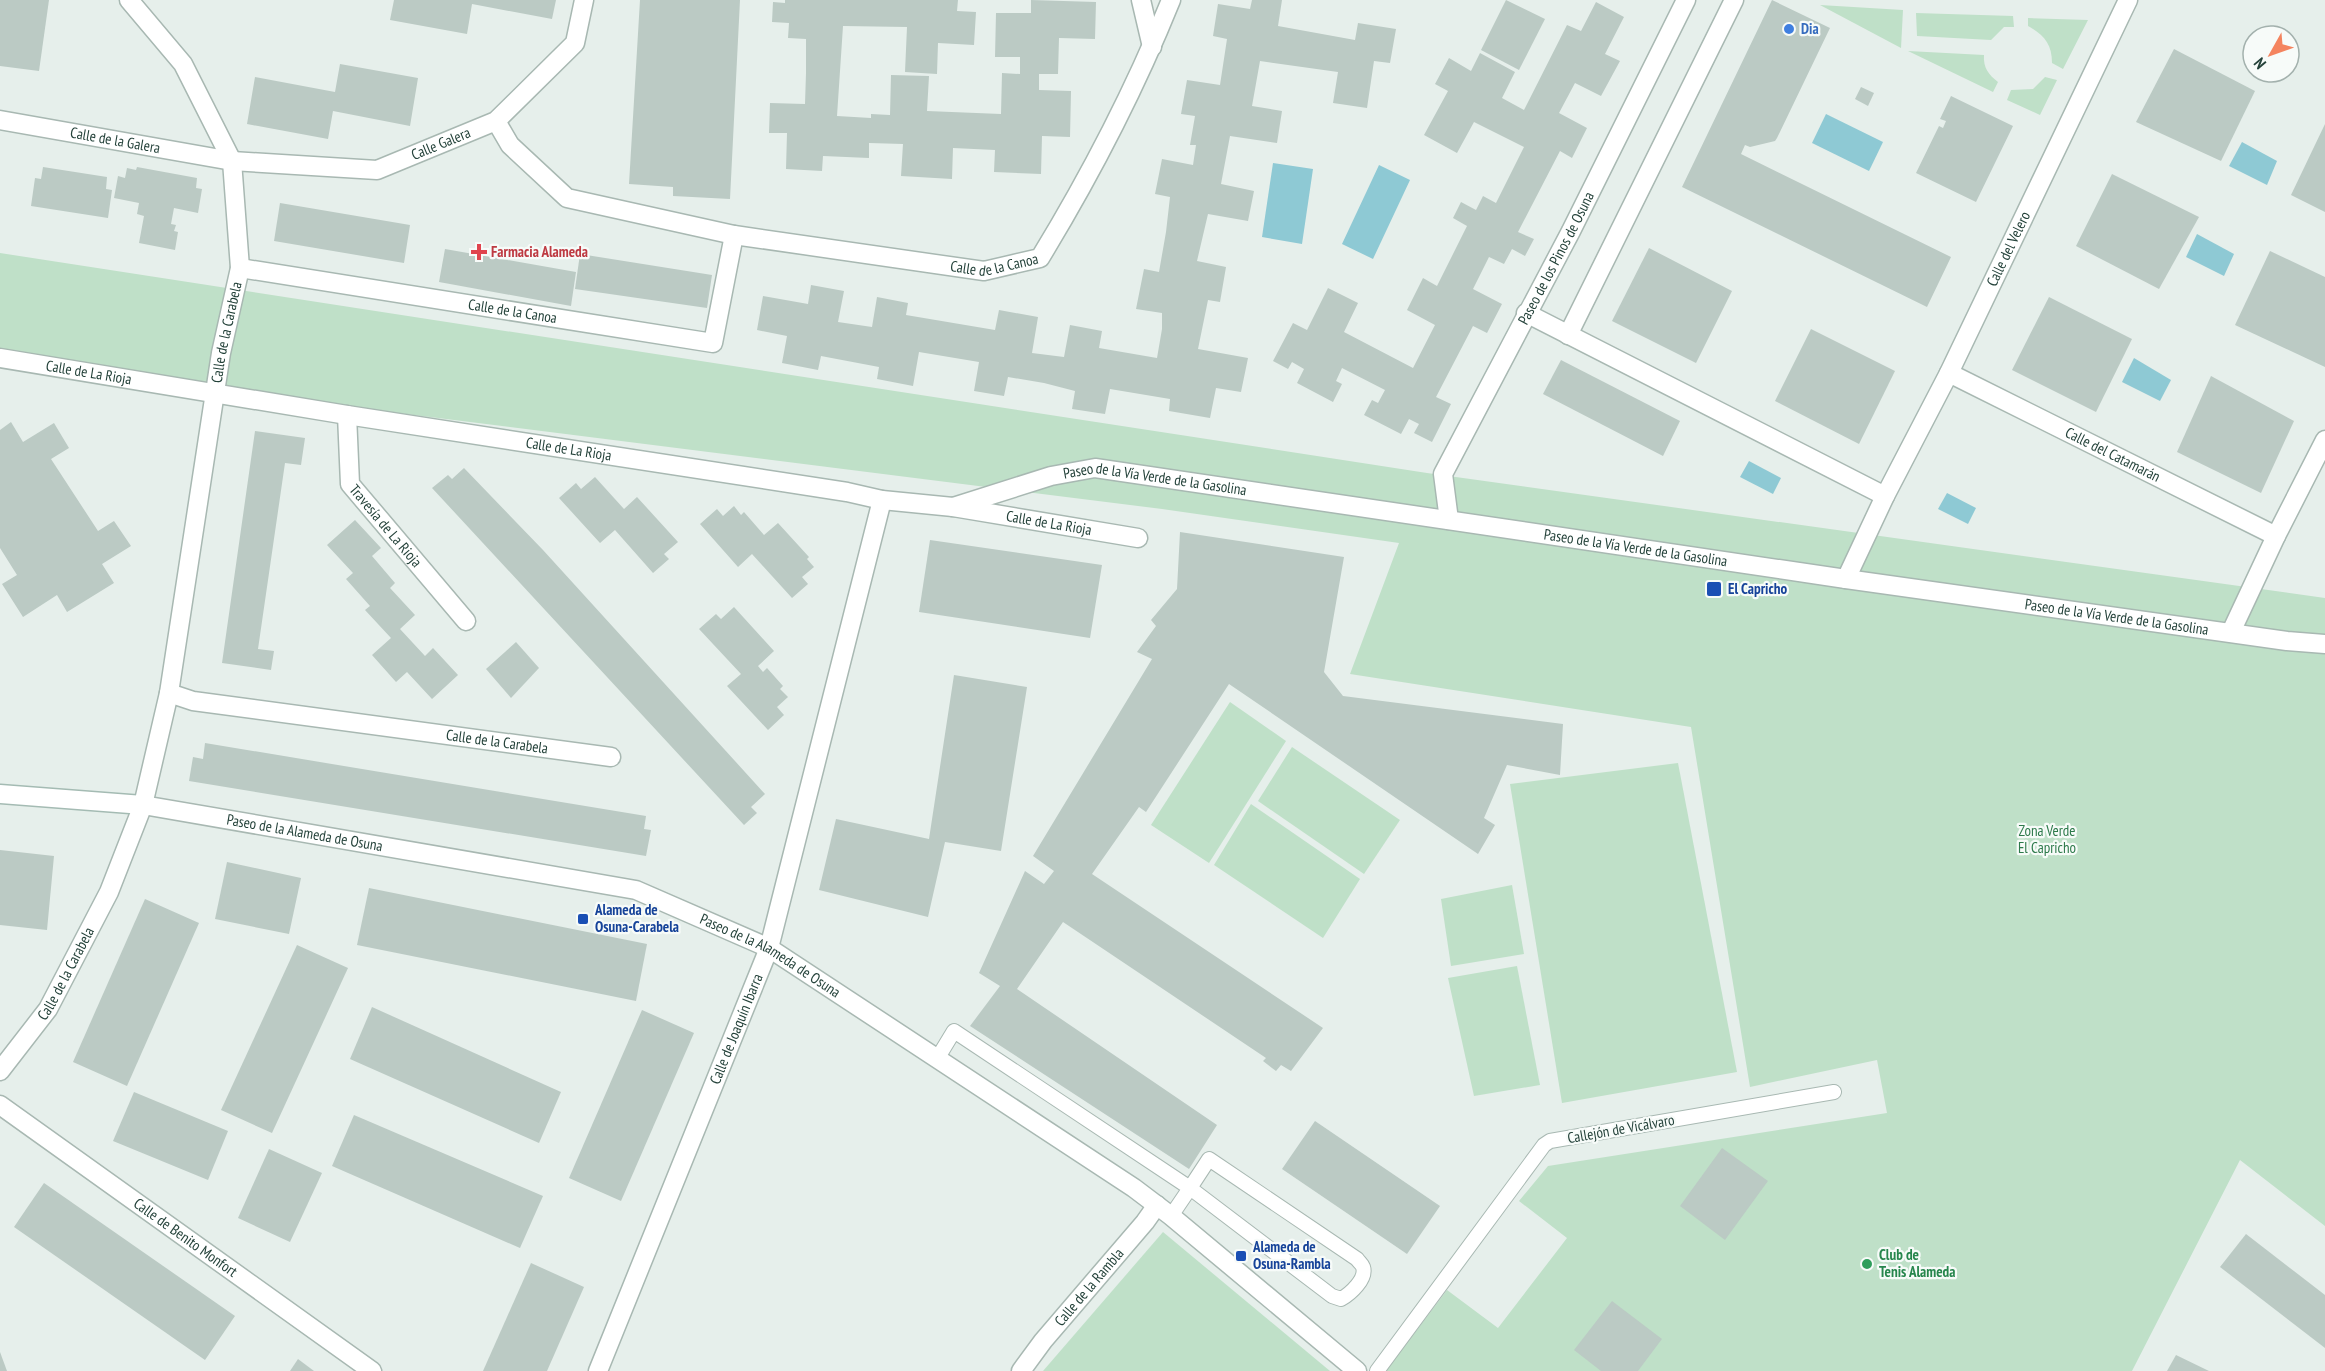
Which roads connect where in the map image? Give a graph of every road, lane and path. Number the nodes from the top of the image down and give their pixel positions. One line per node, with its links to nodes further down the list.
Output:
1 (129, 0): 11 (street, Calle de la Carabela)
2 (584, 0): 10 (street, Calle Galera)
3 (1141, 0): 8 (street)
4 (1171, 0): 8 (street, Calle de la Canoa)
5 (1686, 0): 14 (street, Paseo de los Pinos de Osuna)
6 (1734, 0): 15 (street)
7 (2128, 0): 17 (street, Calle del Velero)
8 (1152, 47): 12 (street, Calle de la Canoa)
9 (0, 120): 11 (street, Calle de la Galera)
10 (496, 121): 11 (street, Calle Galera); 12 (street, Calle de la Canoa)
11 (232, 161): 13 (street, Calle de la Carabela)
12 (734, 234): 13 (street, Calle de la Canoa)
13 (240, 268): 18 (street, Calle de la Carabela)
14 (1526, 314): 15 (street); 24 (street, Paseo de los Pinos de Osuna)
15 (1568, 335): 21 (street)
16 (0, 358): 18 (street, Calle de La Rioja)
17 (1948, 373): 21 (street, Calle del Velero); 25 (street, Calle del Catamarán)
18 (215, 393): 19 (street, Calle de La Rioja); 31 (street, Calle de la Carabela)
19 (347, 415): 22 (street, Calle de La Rioja); 28 (street, Travesía de La Rioja)
20 (2325, 440): 25 (street)
21 (1885, 496): 27 (street, Calle del Velero)
22 (882, 500): 23 (street, Calle de La Rioja); 35 (street, Calle de Joaquín Ibarra)
23 (953, 507): 24 (street, Paseo de la Vía Verde de la Gasolina); 26 (street, Calle de La Rioja)
24 (1449, 520): 27 (street, Paseo de la Vía Verde de la Gasolina)
25 (2276, 536): 29 (street)
26 (1138, 538)
27 (1846, 579): 29 (street, Paseo de la Vía Verde de la Gasolina)
28 (466, 621)
29 (2231, 632): 30 (street, Paseo de la Vía Verde de la Gasolina)
30 (2325, 644)
31 (169, 693): 32 (street, Calle de la Carabela); 34 (street, Calle de la Carabela)
32 (611, 757)
33 (0, 794): 34 (street, Paseo de la Alameda de Osuna)
34 (142, 806): 35 (street, Paseo de la Alameda de Osuna); 37 (street, Calle de la Carabela)
35 (769, 948): 36 (street, Paseo de la Alameda de Osuna); 43 (street, Calle de Joaquín Ibarra)
36 (936, 1059): 40 (lane); 41 (street, Paseo de la Alameda de Osuna)
37 (0, 1071)
38 (1834, 1092): 46 (lane, Callejón de Vicálvaro)
39 (0, 1105): 42 (street, Calle de Benito Monfort)
40 (1190, 1188): 40 (lane); 41 (lane)
41 (1164, 1210): 44 (street, Calle de la Rambla); 45 (street, Paseo de la Alameda de Osuna)
42 (372, 1371)
43 (598, 1371)
44 (1021, 1371)
45 (1357, 1371)
46 (1377, 1371)

